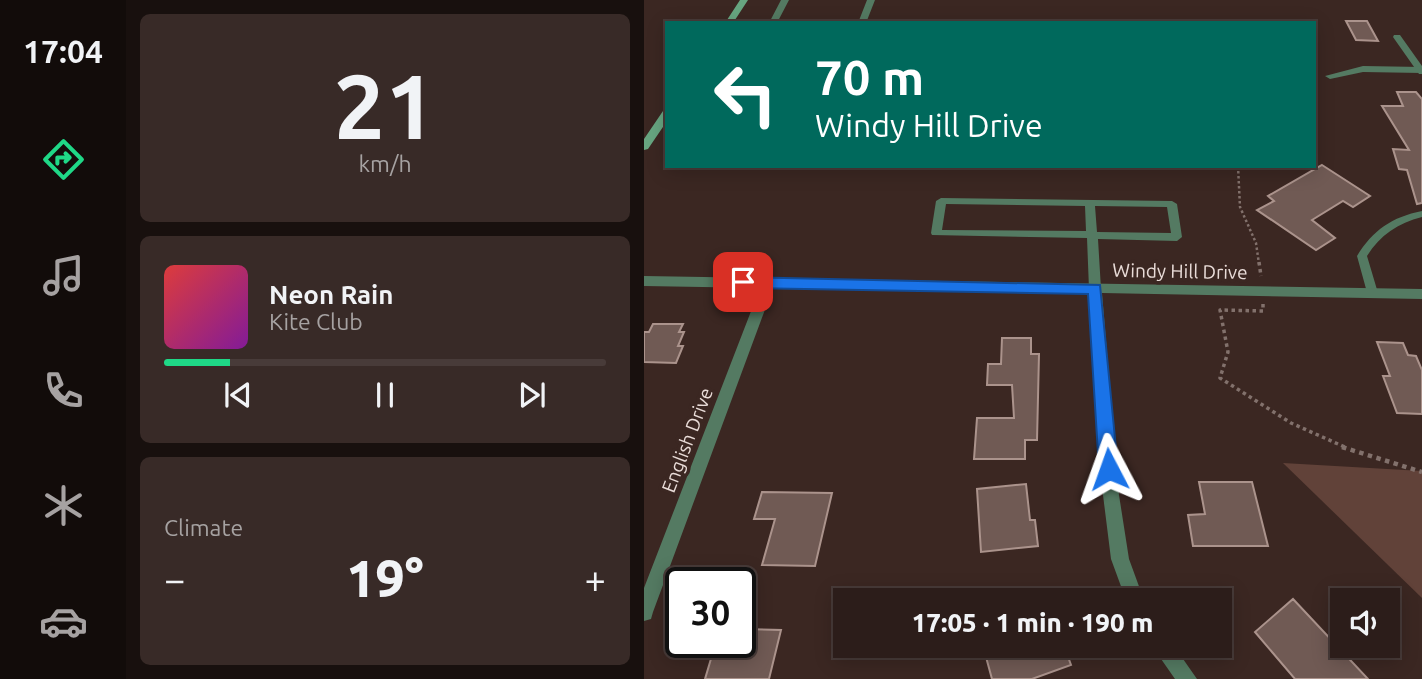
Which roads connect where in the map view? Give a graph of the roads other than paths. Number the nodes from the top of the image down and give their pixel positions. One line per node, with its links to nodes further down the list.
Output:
1 (744, 0): 4 (street)
2 (785, 0): 5 (lane)
3 (871, 0): 6 (lane)
4 (730, 21)
5 (774, 21)
6 (863, 21)
7 (1397, 37): 8 (lane)
8 (1422, 71): 9 (street)
9 (1331, 76)
10 (665, 116): 11 (street)
11 (644, 147)
12 (1090, 202): 14 (lane); 14 (lane); 14 (lane)
13 (1422, 214): 18 (lane)
14 (1092, 235): 17 (lane)
15 (644, 281): 16 (street, Windy Hill Drive)
16 (768, 283): 17 (street, Windy Hill Drive); 21 (street, English Drive)
17 (1095, 289): 18 (street, Windy Hill Drive); 20 (street)
18 (1371, 293): 19 (street, Windy Hill Drive)
19 (1422, 294)
20 (1131, 588)
21 (644, 612)
22 (1170, 658): 23 (street)
23 (1187, 679)

